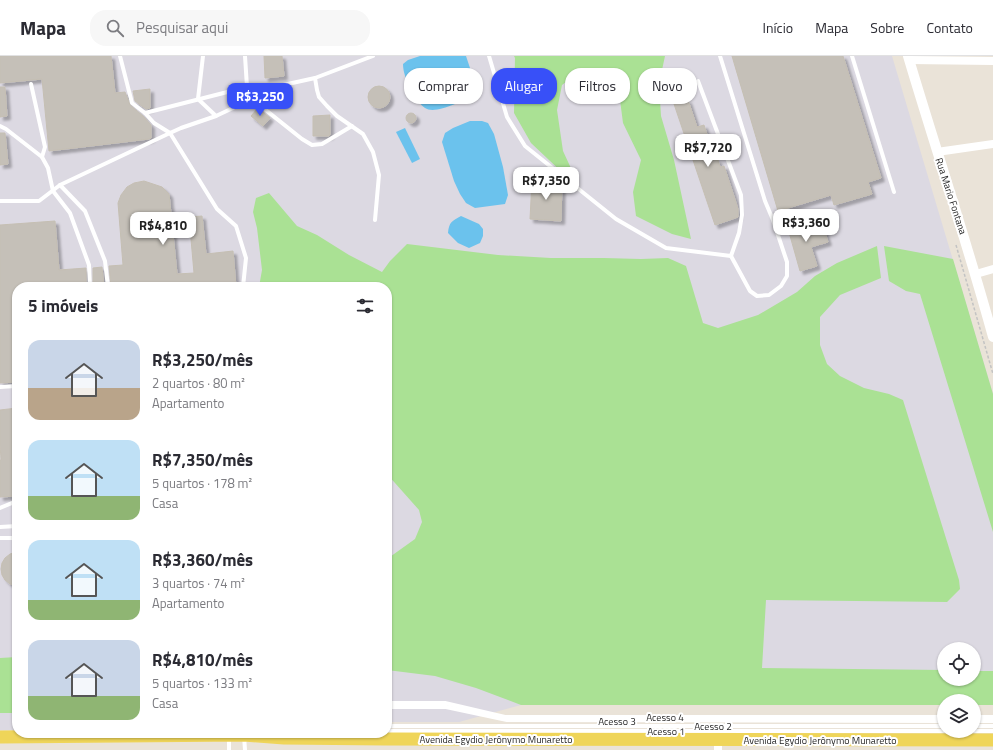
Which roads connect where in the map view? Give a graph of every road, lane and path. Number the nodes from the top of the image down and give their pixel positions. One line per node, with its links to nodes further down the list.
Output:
1 (120, 56): 17 (lane)
2 (203, 56): 16 (lane)
3 (245, 56): 13 (lane)
4 (373, 56): 10 (lane)
5 (489, 56): 31 (lane)
6 (720, 56): 31 (lane)
7 (852, 56): 27 (lane)
8 (909, 58): 9 (street); 23 (street, Rua Mario Fontana)
9 (993, 61)
10 (316, 78): 14 (lane); 20 (lane)
11 (698, 81): 31 (lane)
12 (31, 84): 24 (lane)
13 (247, 87): 14 (lane); 15 (lane); 16 (lane)
14 (265, 89): 15 (lane)
15 (252, 98): 18 (lane); 20 (lane)
16 (198, 99): 17 (lane); 18 (lane)
17 (145, 113): 21 (lane)
18 (216, 116): 21 (lane)
19 (0, 126): 24 (lane)
20 (352, 126): 29 (lane)
21 (170, 133): 25 (lane); 36 (lane)
22 (993, 144): 23 (street)
23 (937, 152): 33 (street, Rua Mario Fontana)
24 (42, 157): 26 (lane)
25 (60, 185): 26 (lane); 35 (lane)
26 (53, 191): 28 (lane); 34 (lane)
27 (894, 192)
28 (0, 201)
29 (375, 220)
30 (956, 244): 38 (path)
31 (731, 256)
32 (993, 269): 33 (street)
33 (976, 274): 37 (street, Rua Mario Fontana)
34 (90, 282)
35 (107, 282)
36 (244, 282)
37 (993, 337)
38 (993, 374)
39 (12, 386): 40 (lane)
40 (0, 387)
41 (12, 503): 42 (lane)
42 (0, 508)
43 (12, 526): 44 (lane)
44 (0, 527)
45 (0, 538): 46 (lane)
46 (12, 538)
47 (392, 703): 49 (lane, Acesso 4)
48 (392, 707): 52 (lane, Acesso 3)
49 (937, 716)
50 (981, 716): 51 (lane)
51 (993, 716)
52 (937, 721)
53 (981, 721): 54 (lane)
54 (993, 721)
55 (392, 726): 56 (lane, Acesso 2)
56 (937, 726)
57 (981, 726): 58 (lane)
58 (993, 726)
59 (937, 730): 67 (lane, Acesso 1)
60 (981, 730): 61 (lane)
61 (993, 730)
62 (0, 737): 63 (main road, Avenida Egydio Jerônymo Munaretto)
63 (12, 737)
64 (229, 738): 70 (lane)
65 (244, 738): 71 (lane)
66 (284, 738): 67 (main road, Avenida Egydio Jerônymo Munaretto)
67 (386, 740): 69 (main road, Avenida Egydio Jerônymo Munaretto)
68 (993, 740): 69 (main road, Avenida Egydio Jerônymo Munaretto)
69 (718, 745)
70 (229, 750)
71 (245, 750)

